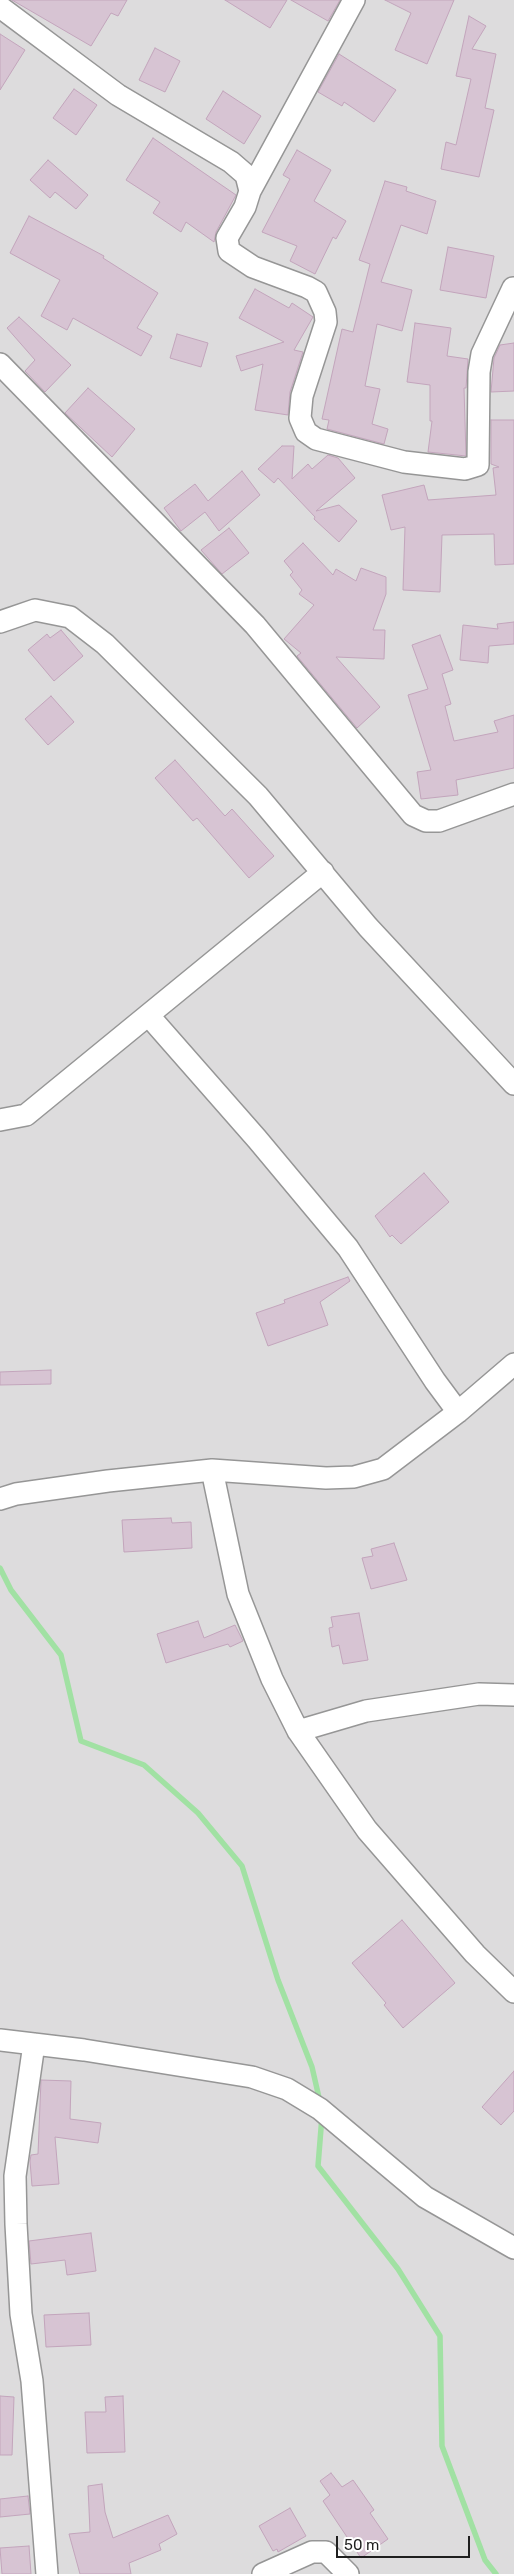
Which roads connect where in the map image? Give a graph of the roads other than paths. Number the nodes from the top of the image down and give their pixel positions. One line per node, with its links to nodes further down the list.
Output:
1 (354, 0): 3 (street)
2 (0, 7): 3 (street)
3 (250, 191): 4 (street)
4 (513, 288)
5 (0, 364): 7 (street)
6 (0, 622): 8 (street)
7 (514, 794)
8 (323, 872): 9 (street); 10 (street)
9 (149, 1016): 11 (street); 13 (street)
10 (514, 1084)
11 (0, 1120)
12 (514, 1364): 13 (street)
13 (458, 1412): 14 (street)
14 (212, 1470): 15 (street); 17 (street)
15 (0, 1499)
16 (514, 1694): 17 (street)
17 (298, 1731): 18 (street)
18 (514, 1992)
19 (0, 2040): 20 (street)
20 (34, 2044): 21 (street); 22 (street)
21 (514, 2248)
22 (47, 2574)
23 (263, 2574): 24 (street)
24 (348, 2574)

